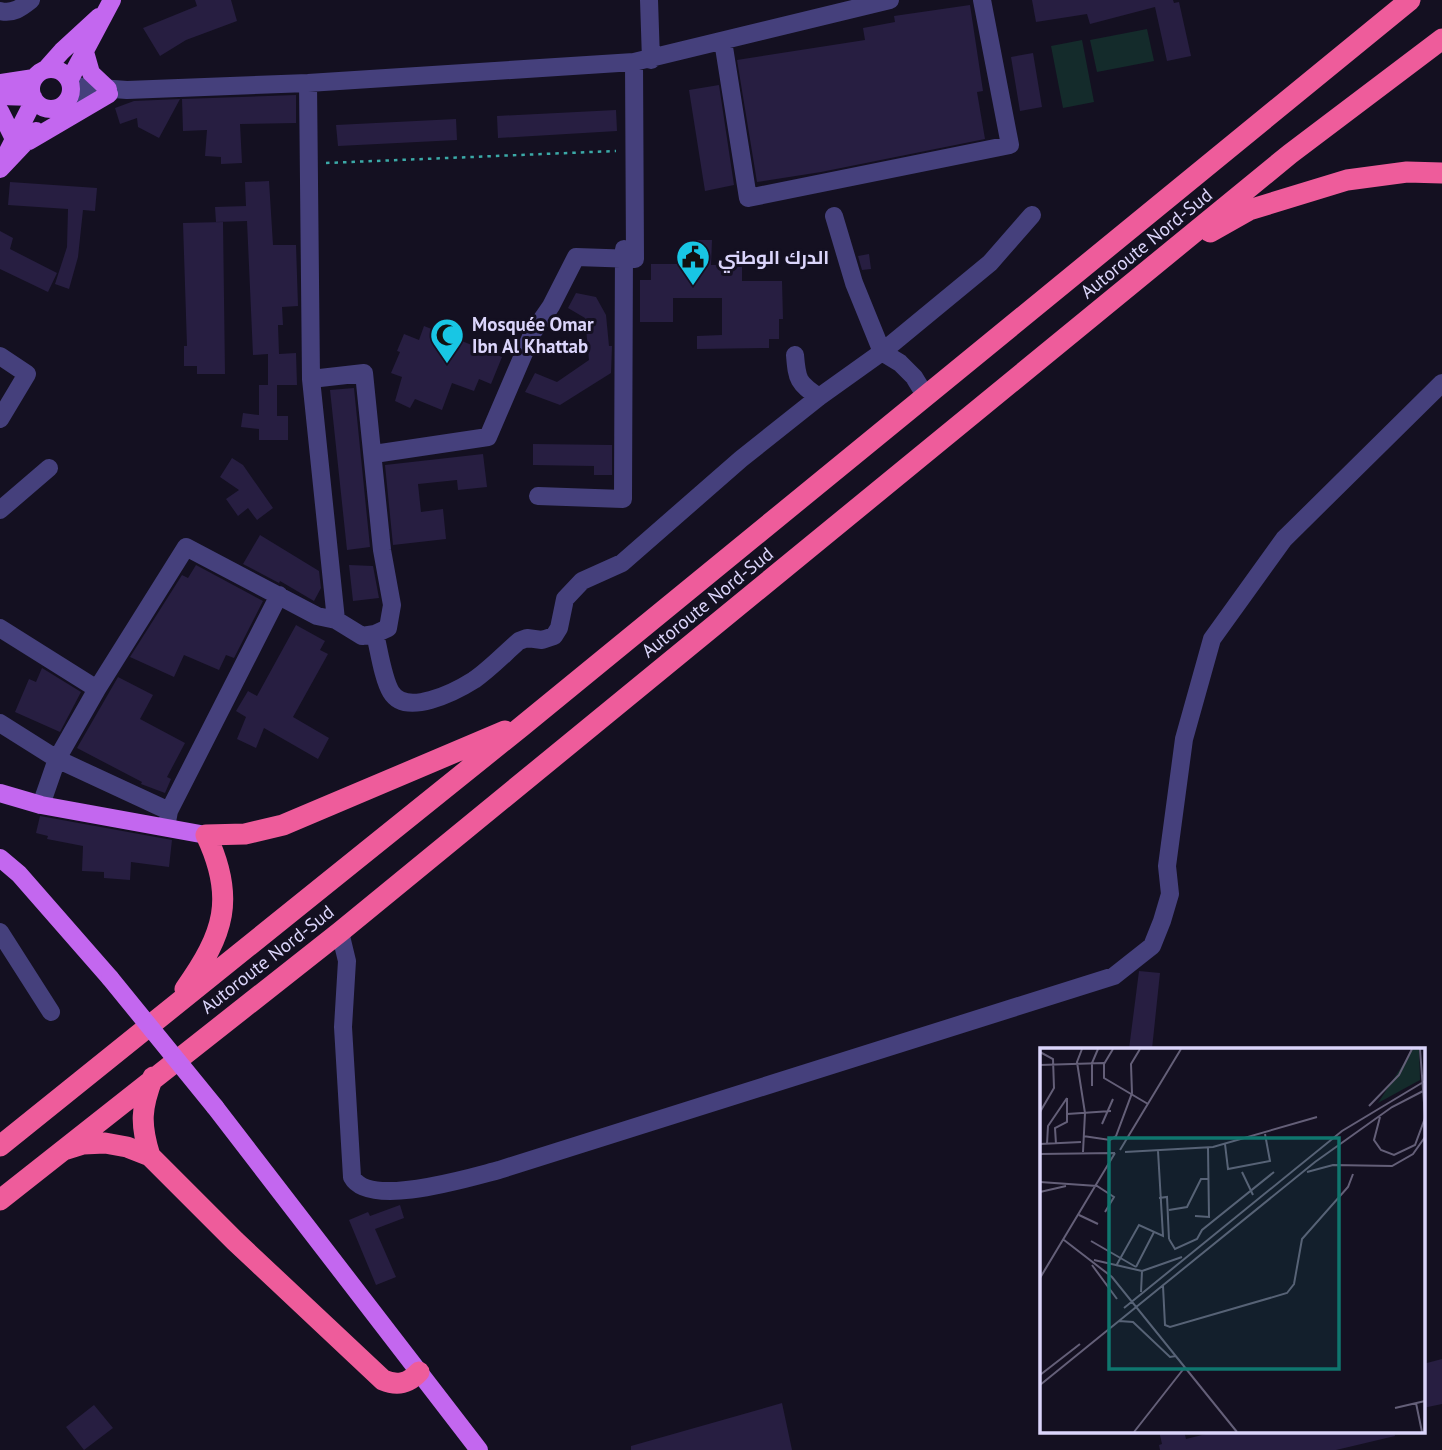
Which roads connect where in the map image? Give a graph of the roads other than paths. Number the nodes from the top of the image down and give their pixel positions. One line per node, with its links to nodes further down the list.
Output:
1 (31, 0): 7 (street)
2 (649, 0): 11 (street)
3 (890, 0): 9 (street)
4 (982, 0): 9 (street)
5 (1410, 0): 33 (highway, Autoroute Nord-Sud)
6 (108, 6): 10 (main road); 12 (main road)
7 (0, 11)
8 (1442, 39): 27 (highway, Autoroute Nord-Sud)
9 (723, 41): 11 (street)
10 (85, 52): 14 (main road); 16 (main road)
11 (636, 62): 15 (street); 26 (street); 26 (street)
12 (40, 73): 13 (main road); 14 (main road); 18 (main road)
13 (0, 83)
14 (71, 83): 16 (street); 19 (main road)
15 (307, 83): 16 (street); 31 (street)
16 (109, 92): 19 (street); 21 (main road)
17 (0, 96): 18 (main road)
18 (34, 98): 19 (main road); 21 (main road)
19 (61, 106): 21 (main road)
20 (0, 111): 21 (main road)
21 (21, 139): 22 (main road)
22 (0, 168)
23 (1442, 173): 27 (highway)
24 (1032, 215): 28 (street)
25 (834, 216): 28 (street)
26 (624, 257): 36 (street); 38 (street)
27 (1160, 261): 55 (highway, Autoroute Nord-Sud)
28 (881, 352): 33 (street); 34 (street)
29 (795, 355): 34 (street)
30 (0, 356): 35 (street)
31 (311, 379): 36 (street); 41 (street)
32 (1442, 383): 55 (street)
33 (925, 395): 46 (highway, Autoroute Nord-Sud)
34 (819, 397): 43 (street)
35 (0, 419)
36 (374, 454): 43 (street)
37 (49, 468): 39 (street)
38 (538, 496)
39 (0, 510)
40 (279, 596): 41 (street); 44 (street); 50 (street)
41 (336, 620): 43 (street)
42 (0, 628): 44 (street)
43 (375, 634)
44 (96, 689): 47 (street)
45 (0, 723): 47 (street)
46 (521, 727): 52 (highway); 56 (highway, Autoroute Nord-Sud)
47 (57, 759): 49 (street); 50 (street)
48 (0, 793): 49 (main road)
49 (41, 805): 51 (main road)
50 (169, 811): 51 (street)
51 (166, 829): 52 (main road)
52 (206, 835): 56 (highway)
53 (0, 858): 63 (main road, bridge)
54 (0, 932): 57 (street)
55 (340, 932): 58 (highway, Autoroute Nord-Sud)
56 (172, 1007): 59 (highway, Autoroute Nord-Sud)
57 (51, 1012)
58 (153, 1077): 60 (highway, Autoroute Nord-Sud); 61 (highway)
59 (0, 1146)
60 (62, 1150): 61 (highway); 62 (highway, Autoroute Nord-Sud)
61 (150, 1156): 63 (highway)
62 (0, 1200)
63 (419, 1372): 64 (main road)
64 (472, 1447)

